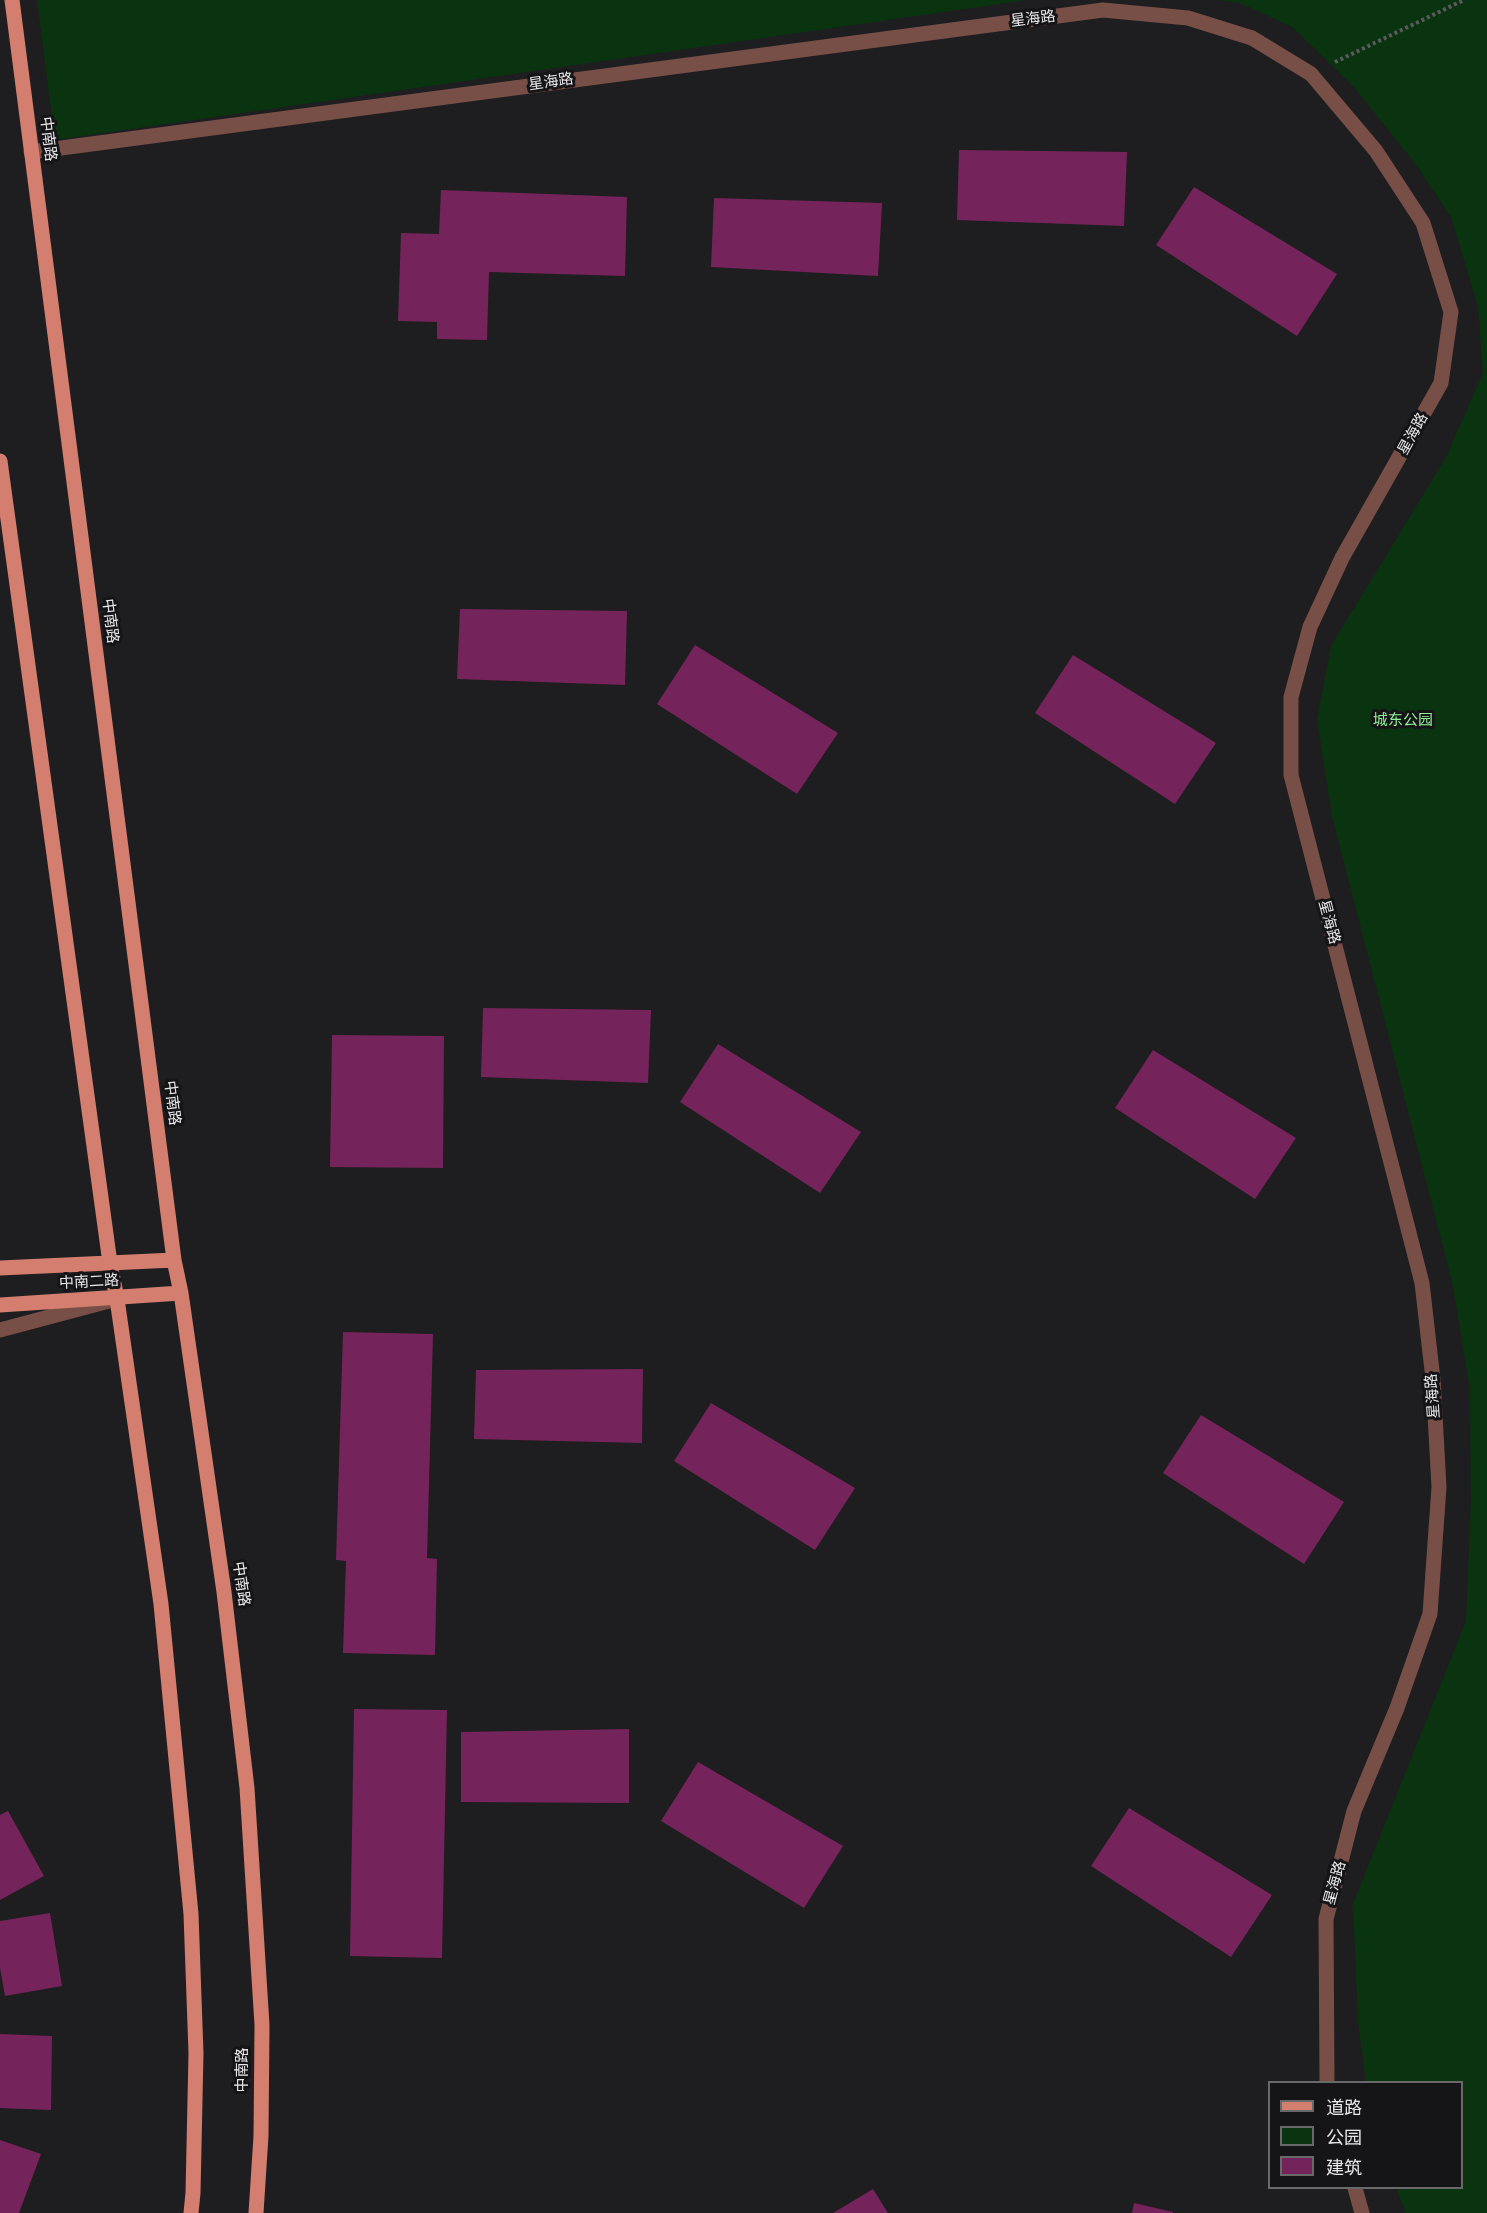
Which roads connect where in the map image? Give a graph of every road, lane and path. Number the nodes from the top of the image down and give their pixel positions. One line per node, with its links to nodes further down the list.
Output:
1 (12, 0): 4 (main road, 中南路)
2 (1464, 0): 3 (path)
3 (1311, 74): 4 (street, 星海路); 13 (street, 星海路)
4 (31, 152): 6 (main road, 中南路)
5 (0, 461): 7 (main road)
6 (174, 1260): 7 (main road, 中南二路); 9 (main road, 中南路)
7 (110, 1263): 8 (main road, 中南二路); 10 (main road)
8 (0, 1268)
9 (181, 1293): 10 (main road, 中南二路); 16 (main road, 中南路)
10 (117, 1299): 11 (main road, 中南二路); 12 (street); 15 (main road)
11 (0, 1305)
12 (0, 1330)
13 (1327, 2081)
14 (1356, 2189): 17 (street)
15 (191, 2213)
16 (256, 2213)
17 (1362, 2213)

